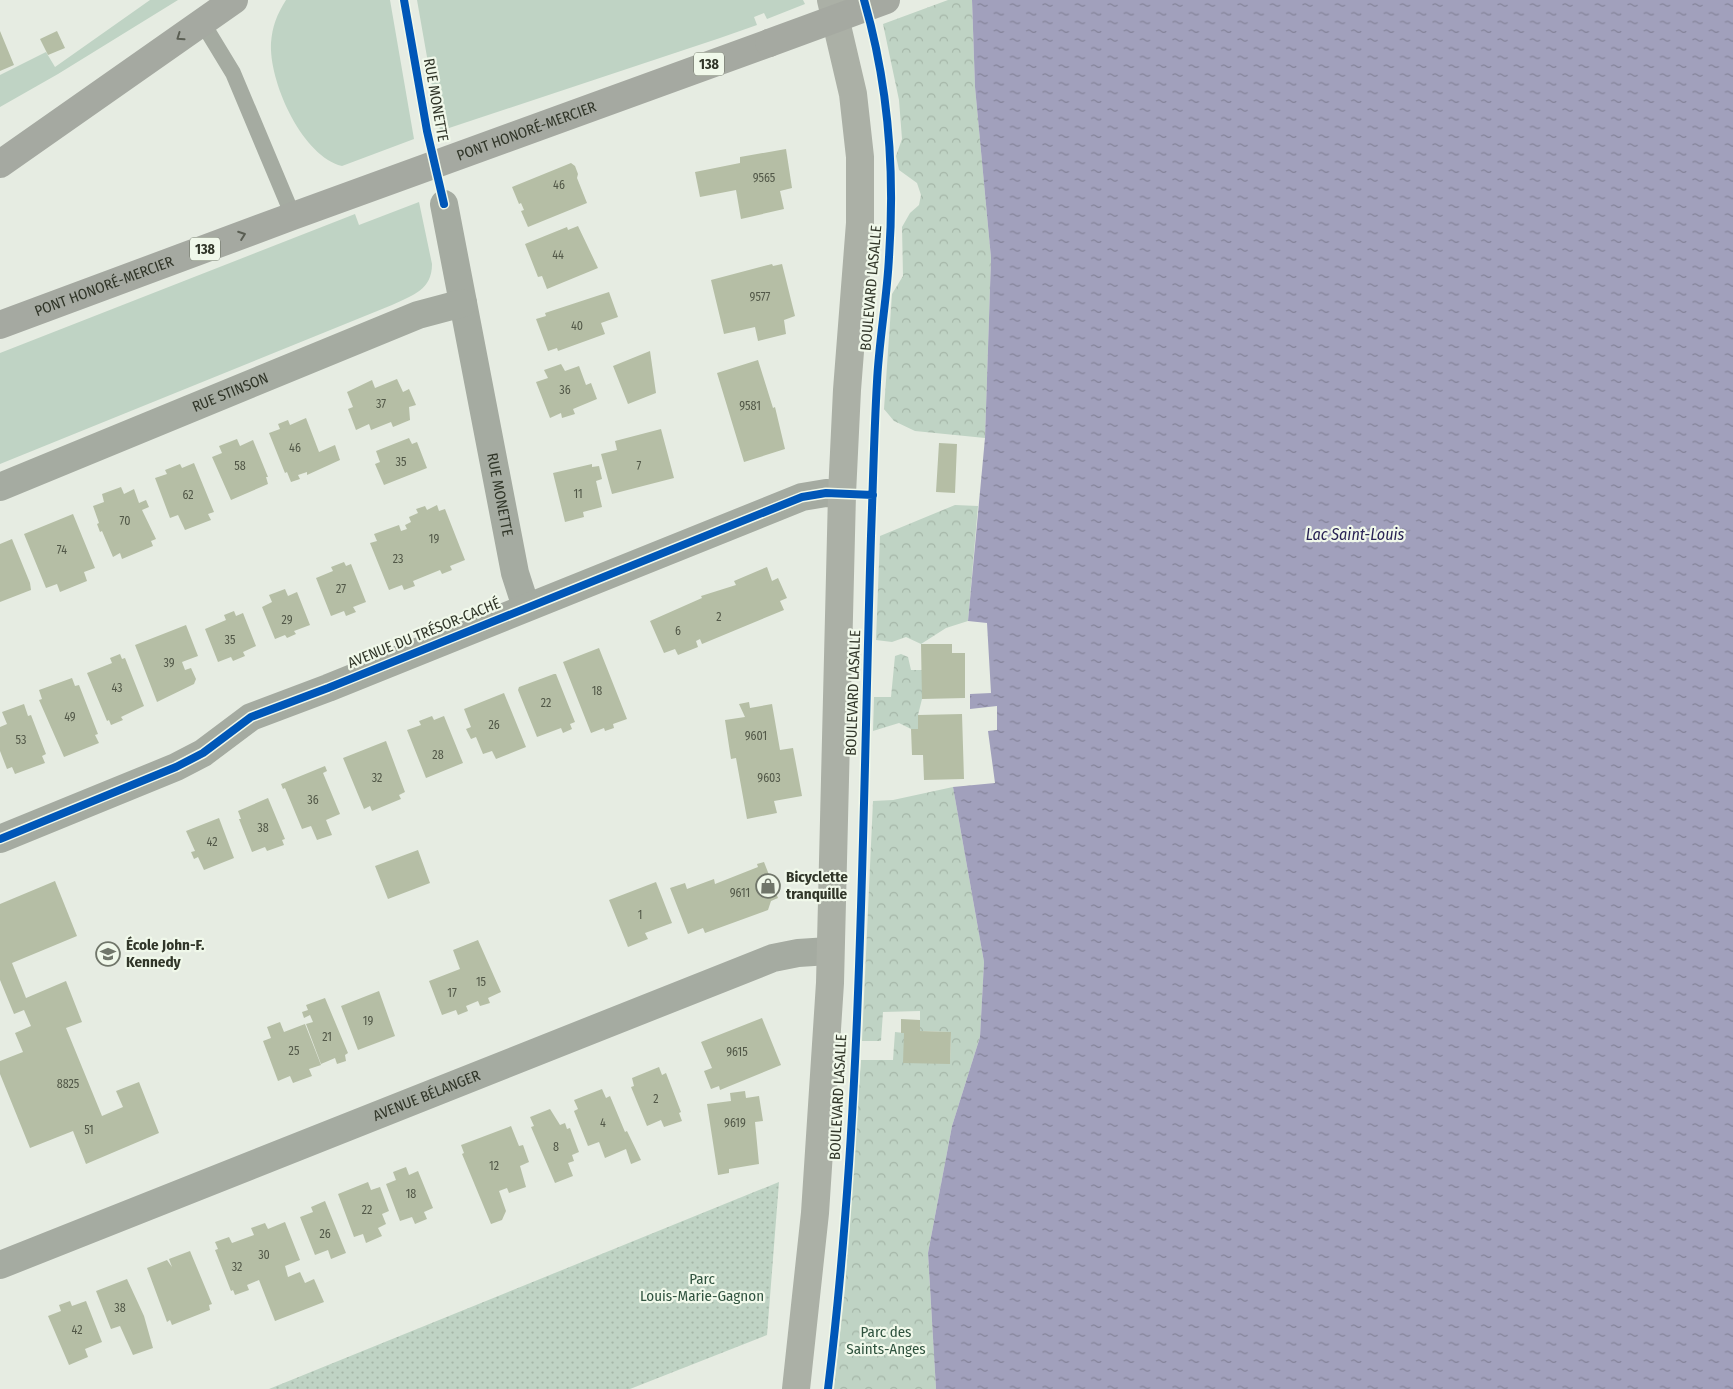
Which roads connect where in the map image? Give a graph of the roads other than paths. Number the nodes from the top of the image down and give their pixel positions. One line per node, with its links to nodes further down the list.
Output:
1 (234, 0): 4 (highway)
2 (832, 0): 13 (main road, BOULEVARD LASALLE)
3 (886, 0): 9 (highway, PONT HONORÉ-MERCIER / 138, bridge)
4 (202, 22): 5 (highway, one-way to 5); 9 (lane)
5 (71, 114): 6 (highway); 7 (highway)
6 (0, 146)
7 (0, 164)
8 (444, 204): 10 (street, RUE MONETTE)
9 (293, 216): 11 (highway, PONT HONORÉ-MERCIER / 138, one-way to 9)
10 (463, 303): 12 (street, RUE STINSON); 14 (street, RUE MONETTE)
11 (0, 326)
12 (0, 487)
13 (842, 494): 14 (street, AVENUE DU TRÉSOR-CACHÉ); 16 (main road, BOULEVARD LASALLE)
14 (526, 606): 15 (street, AVENUE DU TRÉSOR-CACHÉ)
15 (0, 839)
16 (829, 951): 17 (street, AVENUE BÉLANGER); 18 (main road, BOULEVARD LASALLE)
17 (0, 1266)
18 (796, 1389)

